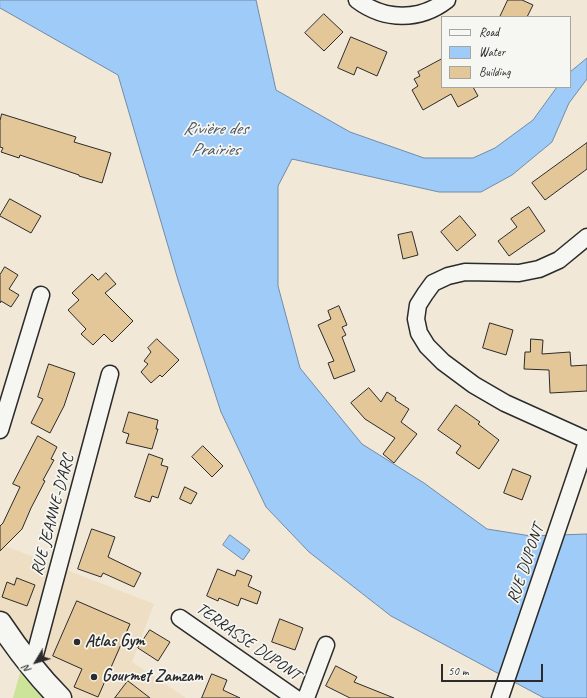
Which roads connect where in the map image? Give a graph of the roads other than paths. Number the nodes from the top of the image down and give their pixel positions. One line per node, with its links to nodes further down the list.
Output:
1 (357, 0): 2 (street)
2 (448, 0)
3 (587, 237): 7 (street)
4 (40, 296): 6 (street)
5 (110, 374): 11 (street, RUE JEANNE-D'ARC)
6 (0, 430)
7 (587, 441): 15 (street, RUE DUPONT)
8 (180, 618): 13 (street, TERRASSE DUPONT)
9 (0, 623): 11 (street)
10 (326, 645): 14 (street)
11 (32, 666): 12 (street)
12 (60, 698)
13 (295, 698)
14 (306, 698)
15 (500, 698)

